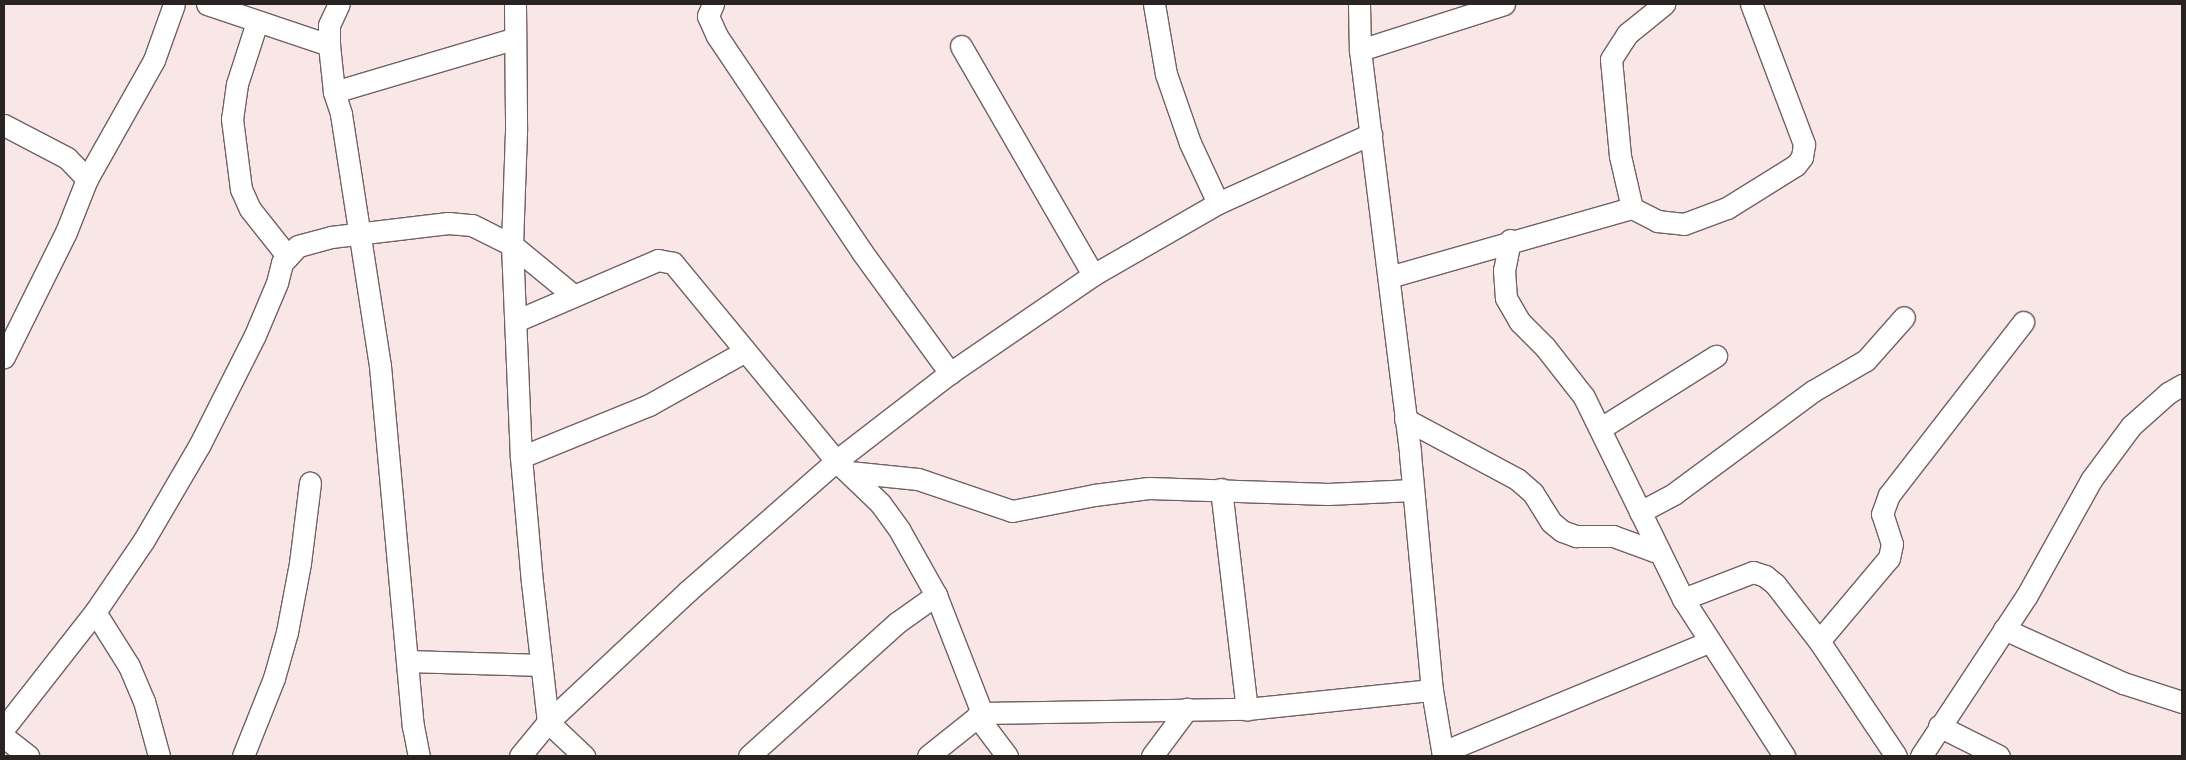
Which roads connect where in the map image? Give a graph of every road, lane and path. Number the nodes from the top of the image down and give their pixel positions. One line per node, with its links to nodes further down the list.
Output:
1 (174, 4): 20 (street)
2 (207, 4): 12 (street)
3 (318, 4): 13 (street)
4 (339, 4): 13 (street)
5 (515, 4): 14 (street)
6 (713, 4): 37 (street)
7 (1154, 4): 21 (street)
8 (1359, 4): 16 (street)
9 (1504, 4): 16 (street)
10 (1664, 4): 22 (street)
11 (1751, 4): 22 (street)
12 (257, 22): 13 (street); 26 (street)
13 (329, 35): 17 (street)
14 (513, 39): 17 (street); 25 (street)
15 (961, 46): 27 (street)
16 (1360, 50): 19 (street)
17 (334, 92): 23 (street)
18 (4, 125): 20 (street)
19 (1371, 134): 21 (street); 28 (street)
20 (87, 179): 33 (street)
21 (1218, 203): 27 (street)
22 (1632, 208): 24 (street)
23 (359, 234): 25 (street); 26 (street); 54 (street)
24 (1510, 240): 28 (street); 40 (street)
25 (512, 245): 29 (street); 31 (street)
26 (288, 257): 50 (street)
27 (1093, 275): 37 (street)
28 (1389, 277): 39 (street)
29 (573, 294): 31 (street); 34 (street)
30 (1904, 317): 46 (street)
31 (518, 320): 41 (street)
32 (2024, 322): 52 (street)
33 (10, 330): 36 (street)
34 (744, 352): 41 (street); 42 (street)
35 (1716, 356): 40 (street)
36 (4, 357)
37 (950, 373): 42 (street)
38 (2182, 385): 51 (street)
39 (1405, 418): 45 (street); 47 (street)
40 (1601, 428): 46 (street)
41 (521, 457): 55 (street)
42 (842, 467): 44 (street); 48 (street); 61 (street)
43 (310, 483): 68 (street)
44 (1221, 489): 45 (street); 59 (street)
45 (1413, 490): 56 (street)
46 (1640, 512): 47 (street)
47 (1660, 553): 49 (street)
48 (936, 595): 60 (street); 72 (street)
49 (1683, 599): 52 (street); 53 (street)
50 (95, 612): 63 (street); 67 (street)
51 (2004, 629): 57 (street); 62 (street)
52 (1819, 641): 77 (street)
53 (1708, 642): 65 (street); 76 (street)
54 (408, 661): 55 (street); 69 (street)
55 (541, 665): 61 (street)
56 (1432, 690): 59 (street); 65 (street)
57 (2182, 702)
58 (1187, 709): 59 (street); 60 (street); 75 (street)
59 (1247, 709)
60 (980, 715): 73 (street); 74 (street)
61 (548, 722): 70 (street); 71 (street)
62 (1939, 726): 78 (street); 79 (street)
63 (4, 728)
64 (4, 738): 66 (street)
65 (1443, 754)
66 (28, 756)
67 (159, 756)
68 (243, 756)
69 (419, 756)
70 (520, 756)
71 (584, 756)
72 (750, 756)
73 (928, 756)
74 (1007, 756)
75 (1152, 756)
76 (1784, 756)
77 (1896, 756)
78 (1921, 756)
79 (1999, 756)

